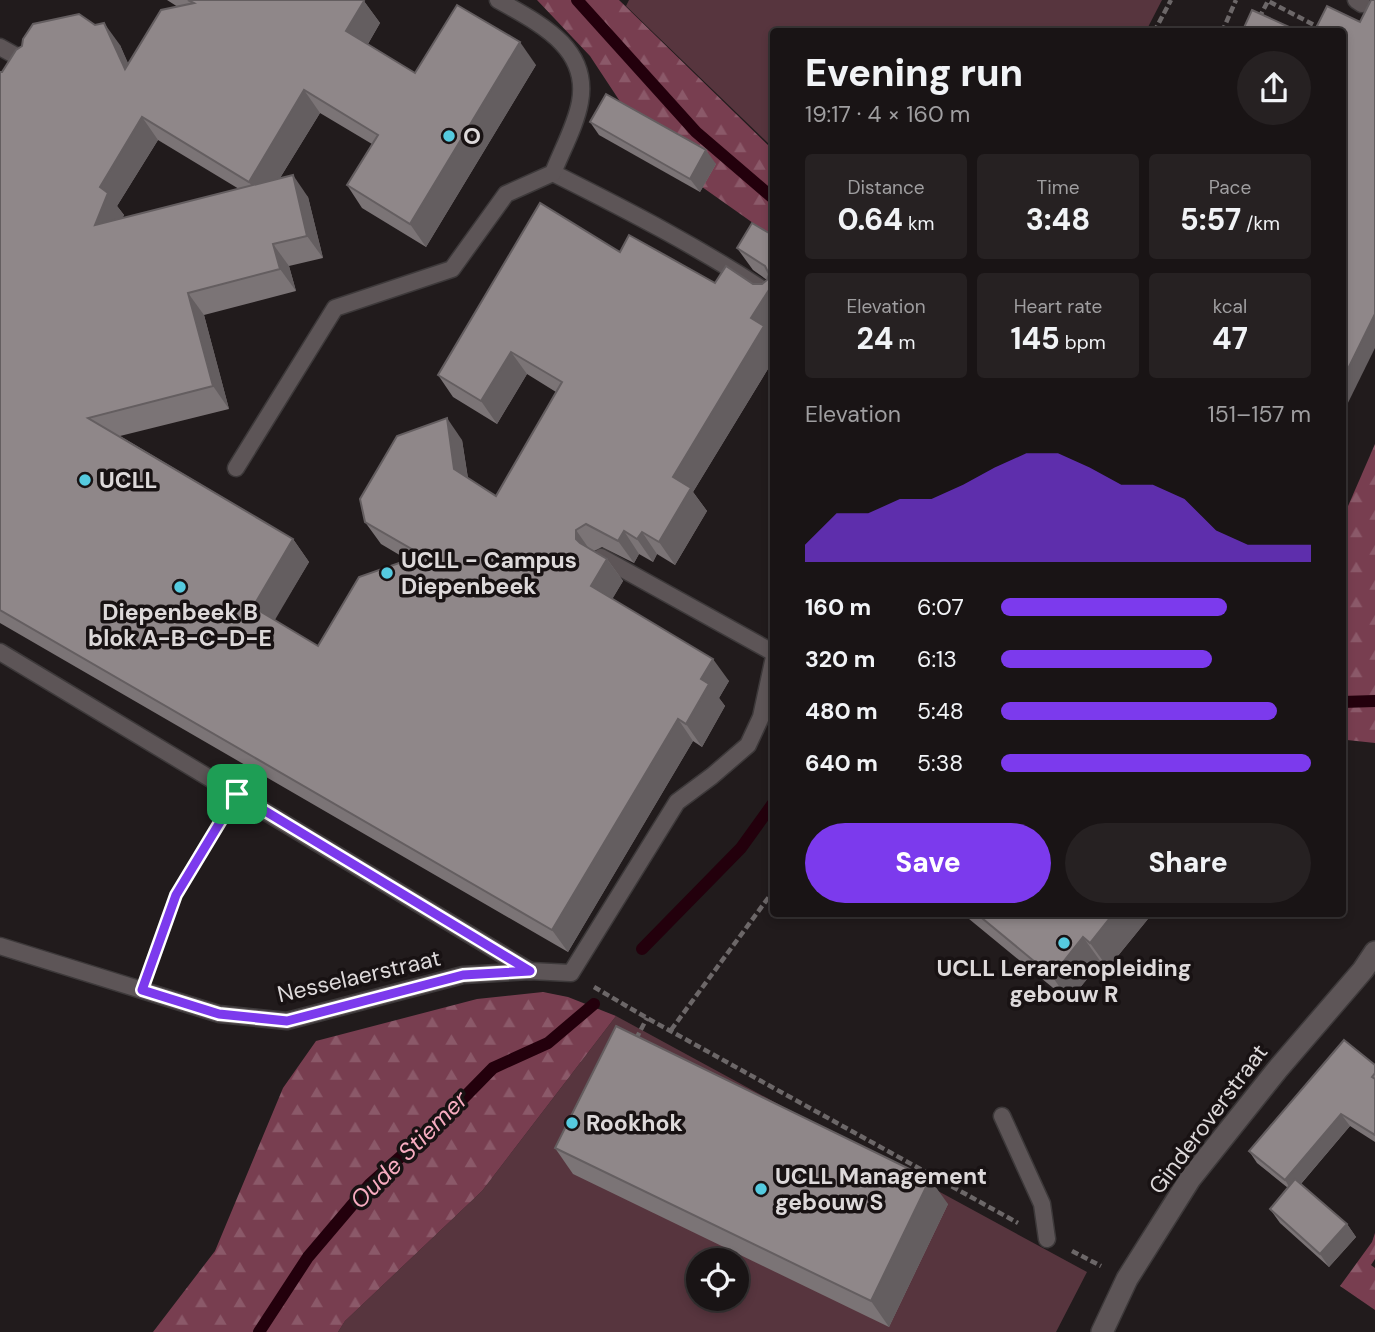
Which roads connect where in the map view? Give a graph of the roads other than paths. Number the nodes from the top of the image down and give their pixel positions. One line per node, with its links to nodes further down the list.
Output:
1 (498, 0): 4 (lane)
2 (0, 47): 3 (lane)
3 (29, 63)
4 (553, 173): 5 (lane); 6 (lane)
5 (770, 294)
6 (236, 468)
7 (601, 557): 9 (lane)
8 (0, 652): 13 (lane)
9 (770, 653)
10 (770, 674): 13 (lane, Nesselaerstraat)
11 (0, 946): 13 (lane, Nesselaerstraat)
12 (1375, 952): 16 (street, Ginderoverstraat)
13 (530, 971)
14 (1002, 1116): 15 (lane)
15 (1046, 1238)
16 (1102, 1332)

